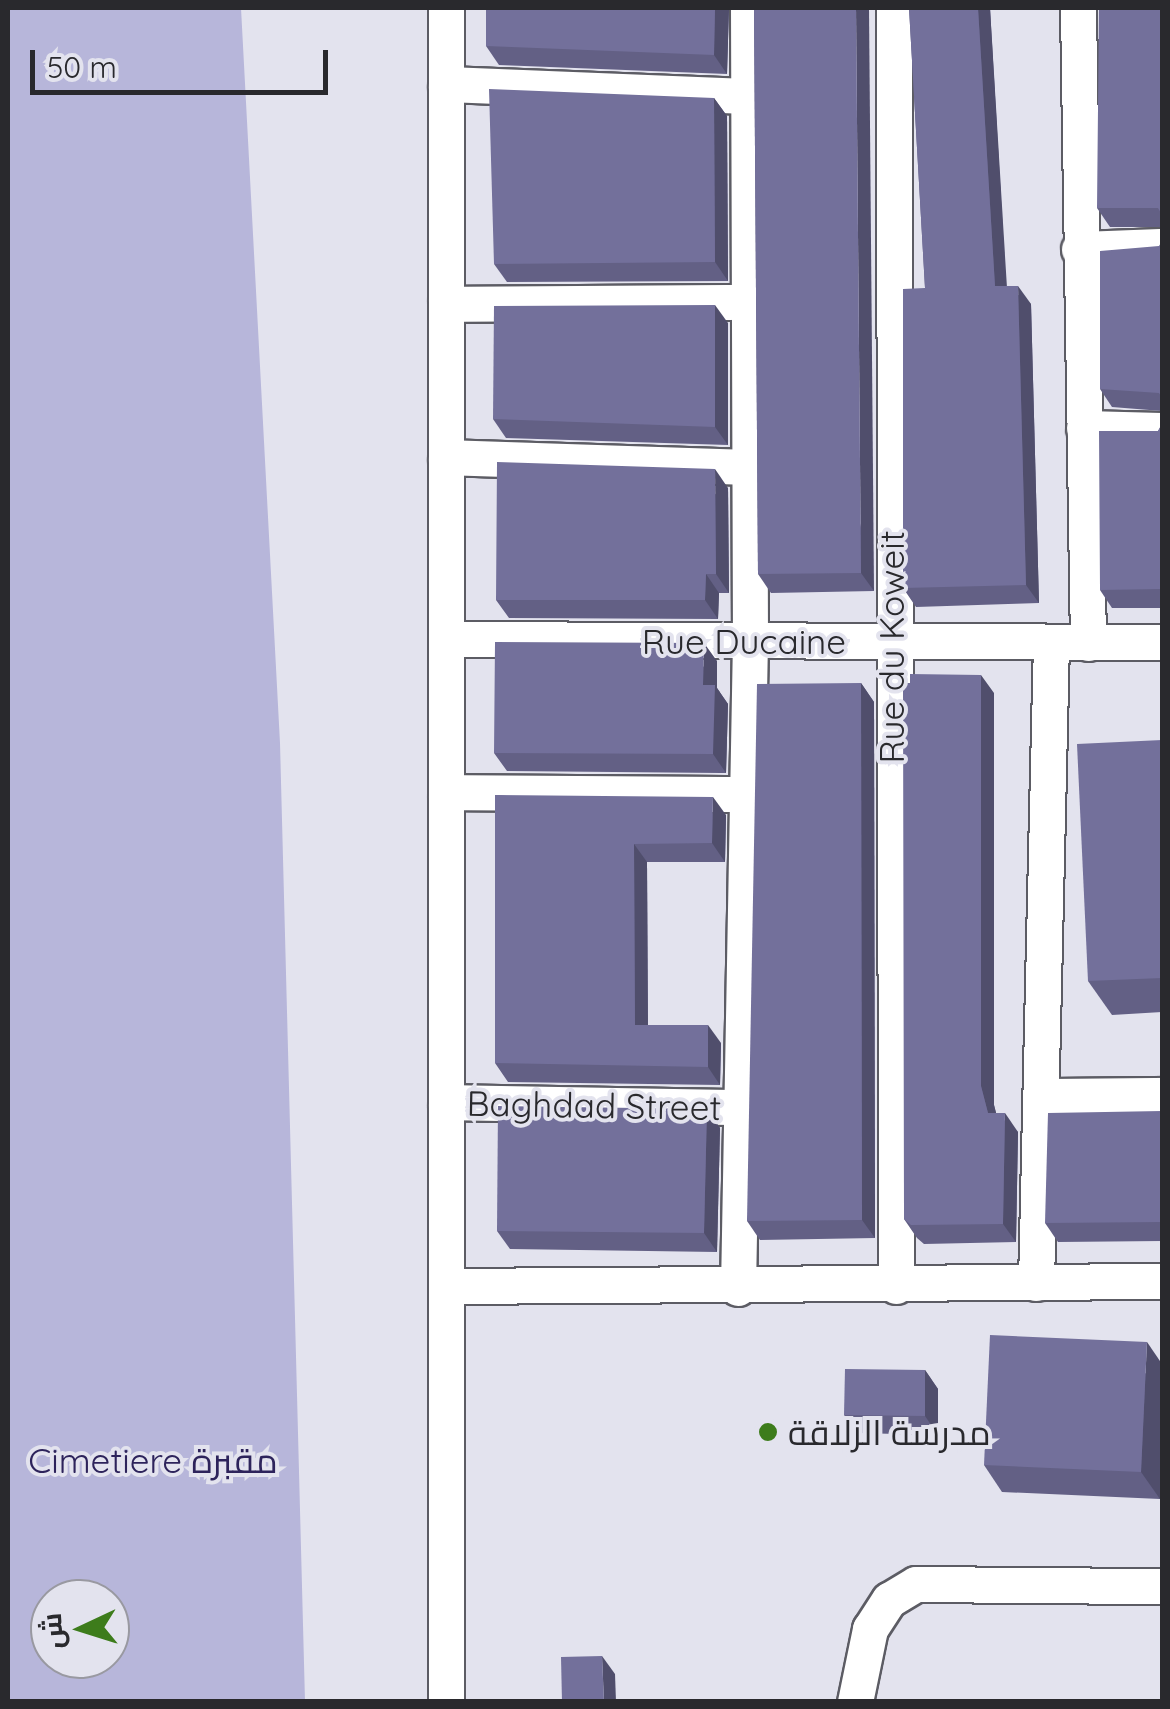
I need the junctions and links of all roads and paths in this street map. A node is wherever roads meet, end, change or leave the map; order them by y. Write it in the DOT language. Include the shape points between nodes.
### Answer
graph roads {
  1 [pos="446,8"];
  2 [pos="748,8"];
  3 [pos="894,8"];
  4 [pos="1078,8"];
  5 [pos="446,84"];
  6 [pos="748,96"];
  7 [pos="1162,246"];
  8 [pos="1079,249"];
  9 [pos="745,302"];
  10 [pos="446,304"];
  11 [pos="1084,428"];
  12 [pos="1162,430"];
  13 [pos="446,457"];
  14 [pos="747,467"];
  15 [pos="446,639"];
  16 [pos="750,641"];
  17 [pos="890,641"];
  18 [pos="1052,642"];
  19 [pos="1162,642"];
  20 [pos="1088,643"];
  21 [pos="446,792"];
  22 [pos="746,794"];
  23 [pos="1041,1096"];
  24 [pos="1162,1096"];
  25 [pos="446,1102"];
  26 [pos="742,1107"];
  27 [pos="1162,1280"];
  28 [pos="1036,1283"];
  29 [pos="446,1286"];
  30 [pos="896,1286"];
  31 [pos="738,1288"];
  32 [pos="1162,1586"];
  33 [pos="446,1702"];
  34 [pos="854,1702"];
  1 -- 5 [label="street"];
  2 -- 6 [label="street"];
  3 -- 17 [label="street, Rue du Koweit"];
  4 -- 8 [label="street"];
  5 -- 6 [label="street"];
  5 -- 10 [label="street"];
  6 -- 9 [label="street"];
  7 -- 8 [label="street"];
  8 -- 11 [label="street"];
  9 -- 10 [label="street"];
  9 -- 14 [label="street"];
  10 -- 13 [label="street"];
  11 -- 12 [label="street"];
  11 -- 20 [label="street"];
  13 -- 14 [label="street"];
  13 -- 15 [label="street"];
  14 -- 16 [label="street"];
  15 -- 16 [label="street, Rue Ducaine"];
  15 -- 21 [label="street"];
  16 -- 17 [label="street, Rue Ducaine"];
  16 -- 22 [label="street"];
  17 -- 18 [label="street, Rue Ducaine"];
  17 -- 30 [label="street, Rue du Koweit"];
  18 -- 20 [label="street, Rue Ducaine"];
  18 -- 23 [label="street"];
  19 -- 20 [label="street, Rue Ducaine"];
  21 -- 22 [label="street"];
  21 -- 25 [label="street"];
  22 -- 26 [label="street"];
  23 -- 24 [label="street"];
  23 -- 28 [label="street"];
  25 -- 26 [label="street, Baghdad Street"];
  25 -- 29 [label="street"];
  26 -- 31 [label="street"];
  27 -- 28 [label="street"];
  28 -- 30 [label="street"];
  29 -- 31 [label="street"];
  29 -- 33 [label="street"];
  30 -- 31 [label="street"];
  32 -- 34 [label="street" via="916,1584 889,1600 870,1628"];
}
